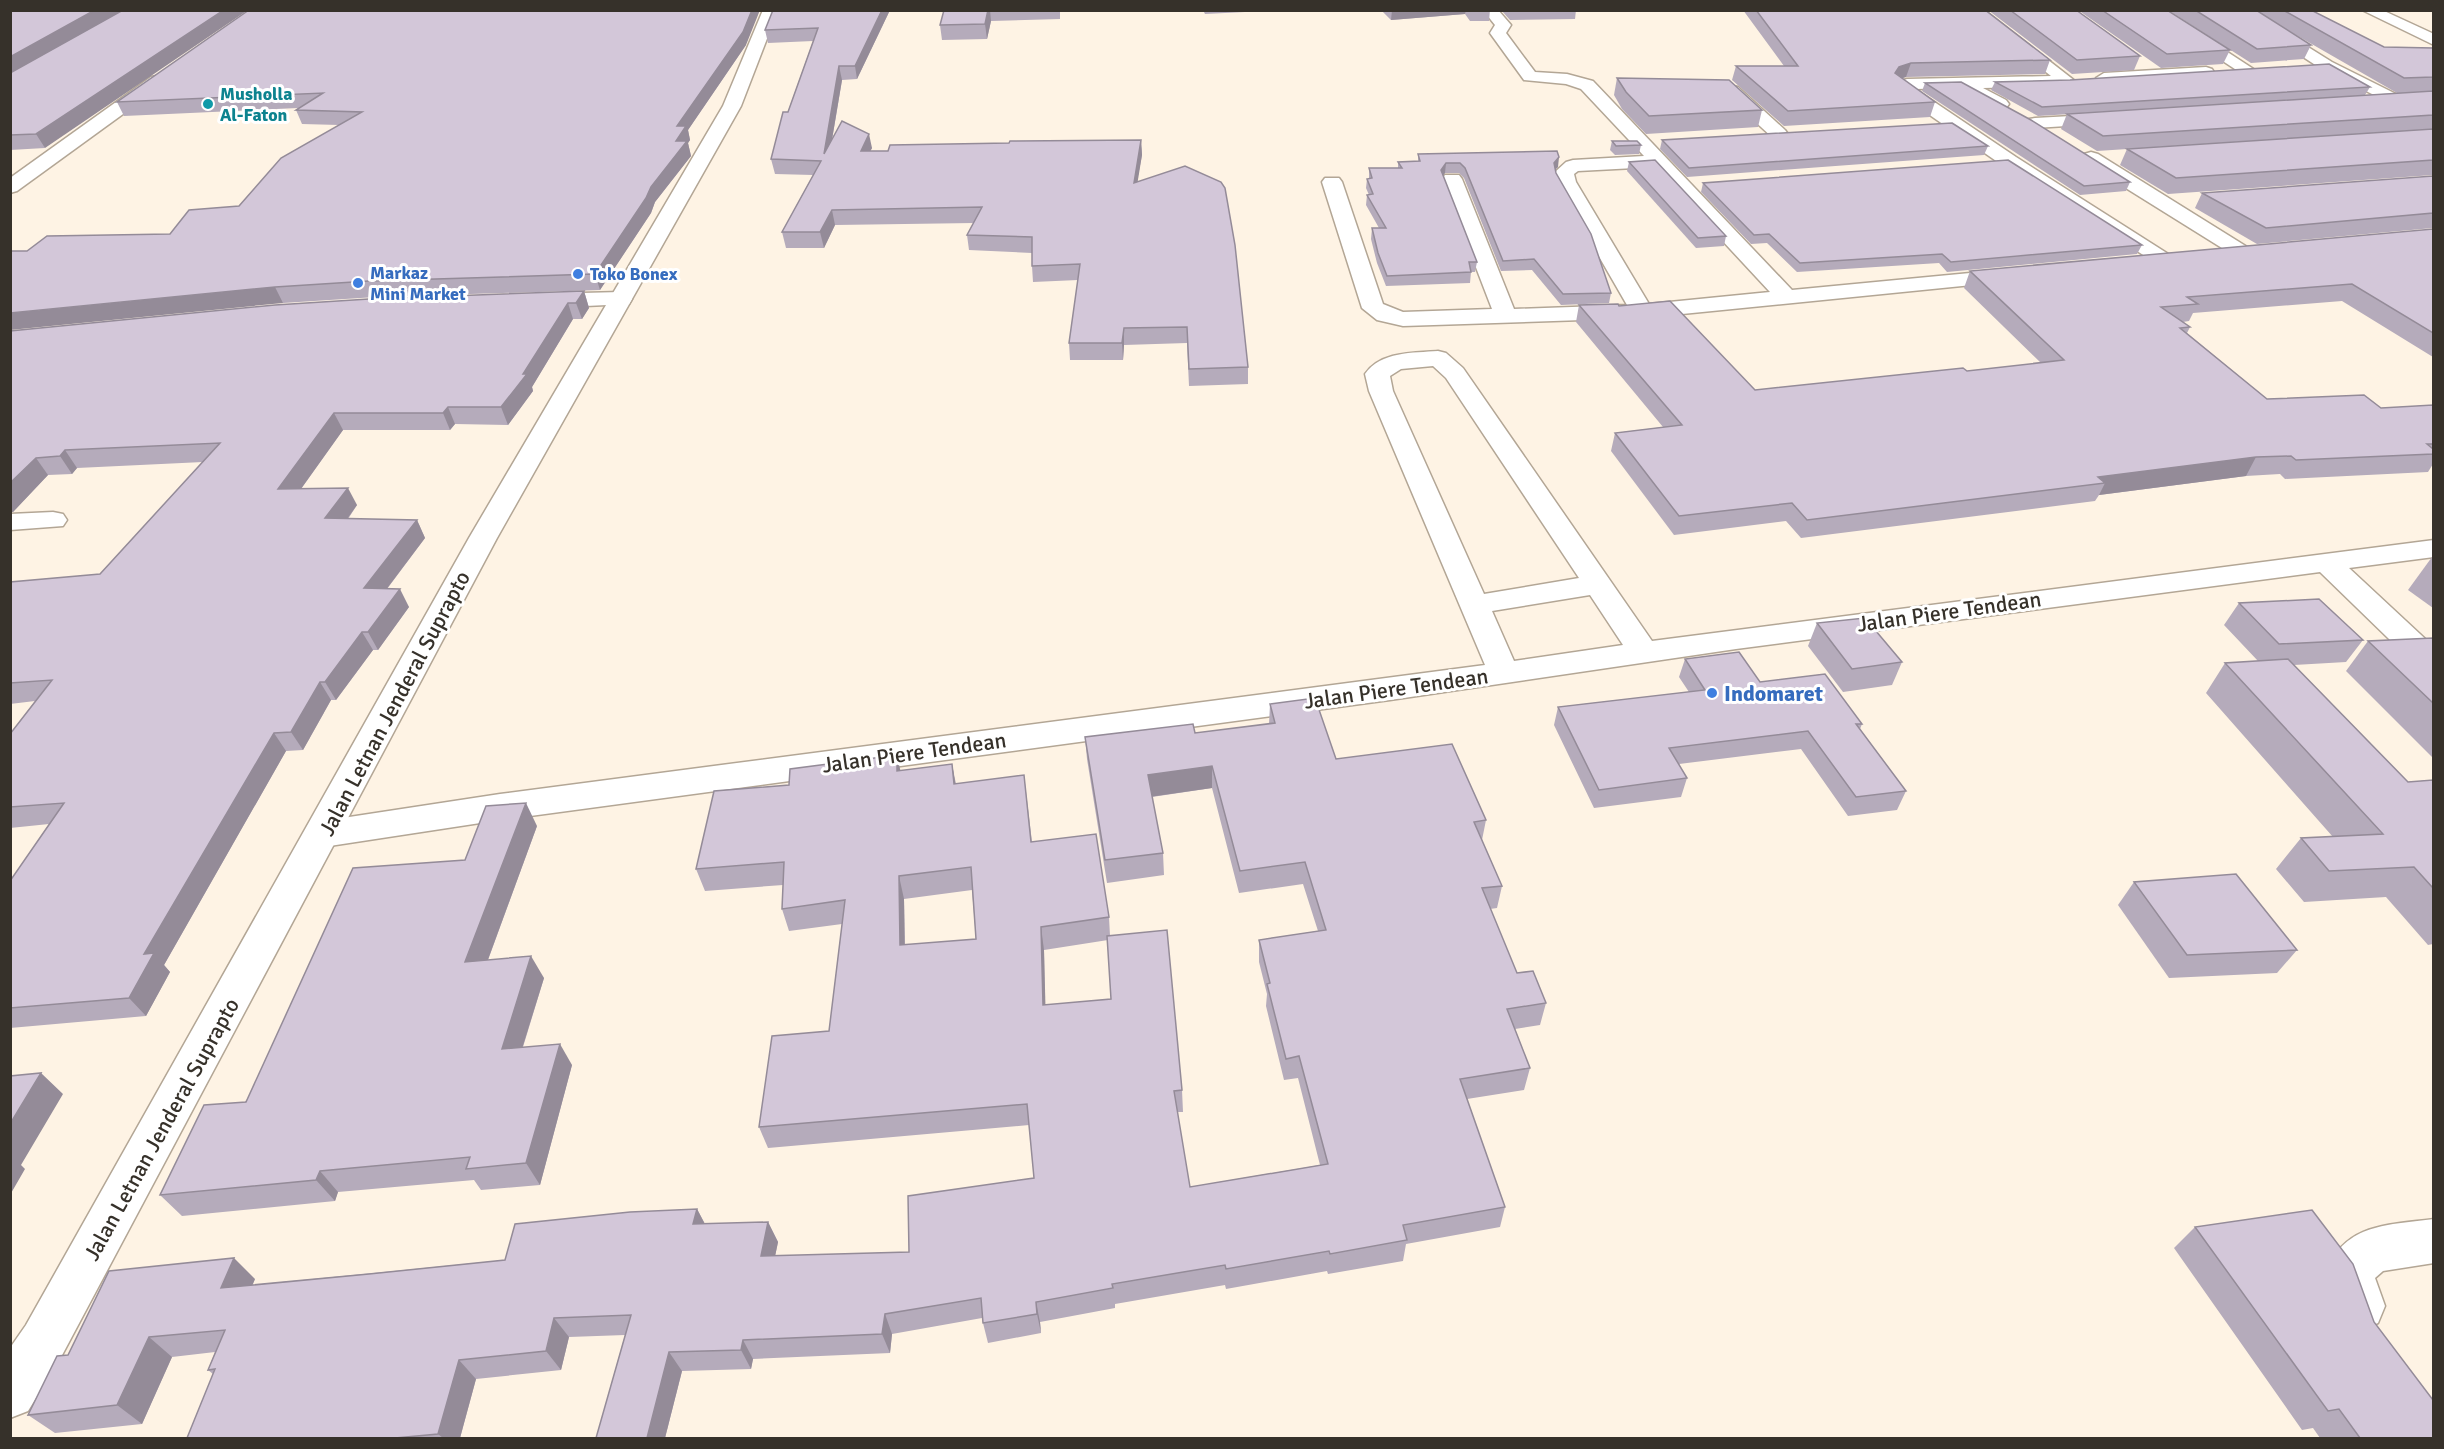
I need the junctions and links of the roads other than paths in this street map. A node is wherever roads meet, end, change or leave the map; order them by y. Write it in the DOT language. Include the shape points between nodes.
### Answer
graph roads {
  1 [pos="771,10"];
  2 [pos="1490,10"];
  3 [pos="1974,10"];
  4 [pos="2152,10"];
  5 [pos="2238,10"];
  6 [pos="2369,10"];
  7 [pos="2433,40"];
  8 [pos="2137,62"];
  9 [pos="2326,65"];
  10 [pos="2303,67"];
  11 [pos="174,69"];
  12 [pos="2156,75"];
  13 [pos="2067,81"];
  14 [pos="1962,83"];
  15 [pos="1732,91"];
  16 [pos="2433,98"];
  17 [pos="2391,100"];
  18 [pos="2355,102"];
  19 [pos="2130,117"];
  20 [pos="2024,118"];
  21 [pos="2433,120"];
  22 [pos="1955,123"];
  23 [pos="1931,125"];
  24 [pos="1802,133"];
  25 [pos="1779,134"];
  26 [pos="1756,135"];
  27 [pos="1663,141"];
  28 [pos="1640,142"];
  29 [pos="2129,157"];
  30 [pos="2093,159"];
  31 [pos="1658,161"];
  32 [pos="2009,161"];
  33 [pos="1975,164"];
  34 [pos="1452,179"];
  35 [pos="1332,182"];
  36 [pos="1704,183"];
  37 [pos="1681,185"];
  38 [pos="10,187"];
  39 [pos="2199,200"];
  40 [pos="2163,202"];
  41 [pos="2269,252"];
  42 [pos="2245,254"];
  43 [pos="2211,257"];
  44 [pos="2189,259"];
  45 [pos="2166,261"];
  46 [pos="2130,265"];
  47 [pos="2035,273"];
  48 [pos="1785,296"];
  49 [pos="621,299"];
  50 [pos="516,302"];
  51 [pos="1642,311"];
  52 [pos="1506,316"];
  53 [pos="53,520"];
  54 [pos="10,522"];
  55 [pos="2433,548"];
  56 [pos="2325,561"];
  57 [pos="1599,584"];
  58 [pos="1475,605"];
  59 [pos="1644,652"];
  60 [pos="2433,665"];
  61 [pos="1504,673"];
  62 [pos="323,834"];
  63 [pos="2433,1241"];
  64 [pos="2381,1342"];
  65 [pos="10,1393"];
  1 -- 49 [label="street, Jalan Letnan Jenderal Suprapto" via="732,106"];
  2 -- 28 [label="street" via="1503,25 1498,33 1530,77 1567,79 1587,85"];
  3 -- 13 [label="street"];
  4 -- 12 [label="street" via="2252,70"];
  5 -- 9 [label="street"];
  6 -- 7 [label="street"];
  8 -- 12 [label="street"];
  9 -- 10 [label="street"];
  9 -- 17 [label="street"];
  11 -- 38 [label="street"];
  12 -- 13 [label="street"];
  13 -- 14 [label="street"];
  14 -- 20 [label="street"];
  14 -- 22 [label="street" via="1901,87"];
  15 -- 25 [label="street"];
  16 -- 17 [label="street"];
  17 -- 18 [label="street"];
  17 -- 21 [label="street"];
  19 -- 20 [label="street"];
  20 -- 30 [label="street"];
  22 -- 23 [label="street"];
  22 -- 32 [label="street"];
  24 -- 25 [label="street"];
  25 -- 26 [label="street"];
  27 -- 28 [label="street"];
  28 -- 31 [label="street"];
  29 -- 30 [label="street"];
  30 -- 40 [label="street"];
  31 -- 37 [label="street"];
  31 -- 51 [label="street" via="1573,166 1564,172 1566,182"];
  32 -- 33 [label="street"];
  32 -- 45 [label="street"];
  34 -- 52 [label="street"];
  35 -- 52 [label="street" via="1373,308 1404,319"];
  36 -- 37 [label="street"];
  37 -- 48 [label="street"];
  39 -- 40 [label="street"];
  40 -- 42 [label="street"];
  41 -- 42 [label="street"];
  42 -- 43 [label="street"];
  44 -- 45 [label="street"];
  45 -- 46 [label="street"];
  47 -- 48 [label="street"];
  48 -- 51 [label="street"];
  49 -- 50 [label="street"];
  49 -- 62 [label="street, Jalan Letnan Jenderal Suprapto" via="483,538"];
  51 -- 52 [label="street"];
  53 -- 54 [label="street"];
  55 -- 56 [label="street, Jalan Piere Tendean"];
  56 -- 59 [label="street, Jalan Piere Tendean"];
  56 -- 60 [label="street"];
  57 -- 58 [label="street"];
  57 -- 58 [label="street" via="1455,373 1438,358 1395,362 1377,374 1381,391"];
  57 -- 59 [label="street"];
  58 -- 61 [label="street"];
  59 -- 61 [label="street, Jalan Piere Tendean"];
  61 -- 62 [label="street, Jalan Piere Tendean" via="512,805"];
  62 -- 65 [label="street, Jalan Letnan Jenderal Suprapto" via="43,1342"];
  63 -- 64 [label="street" via="2372,1250 2349,1271 2367,1324"];
}
